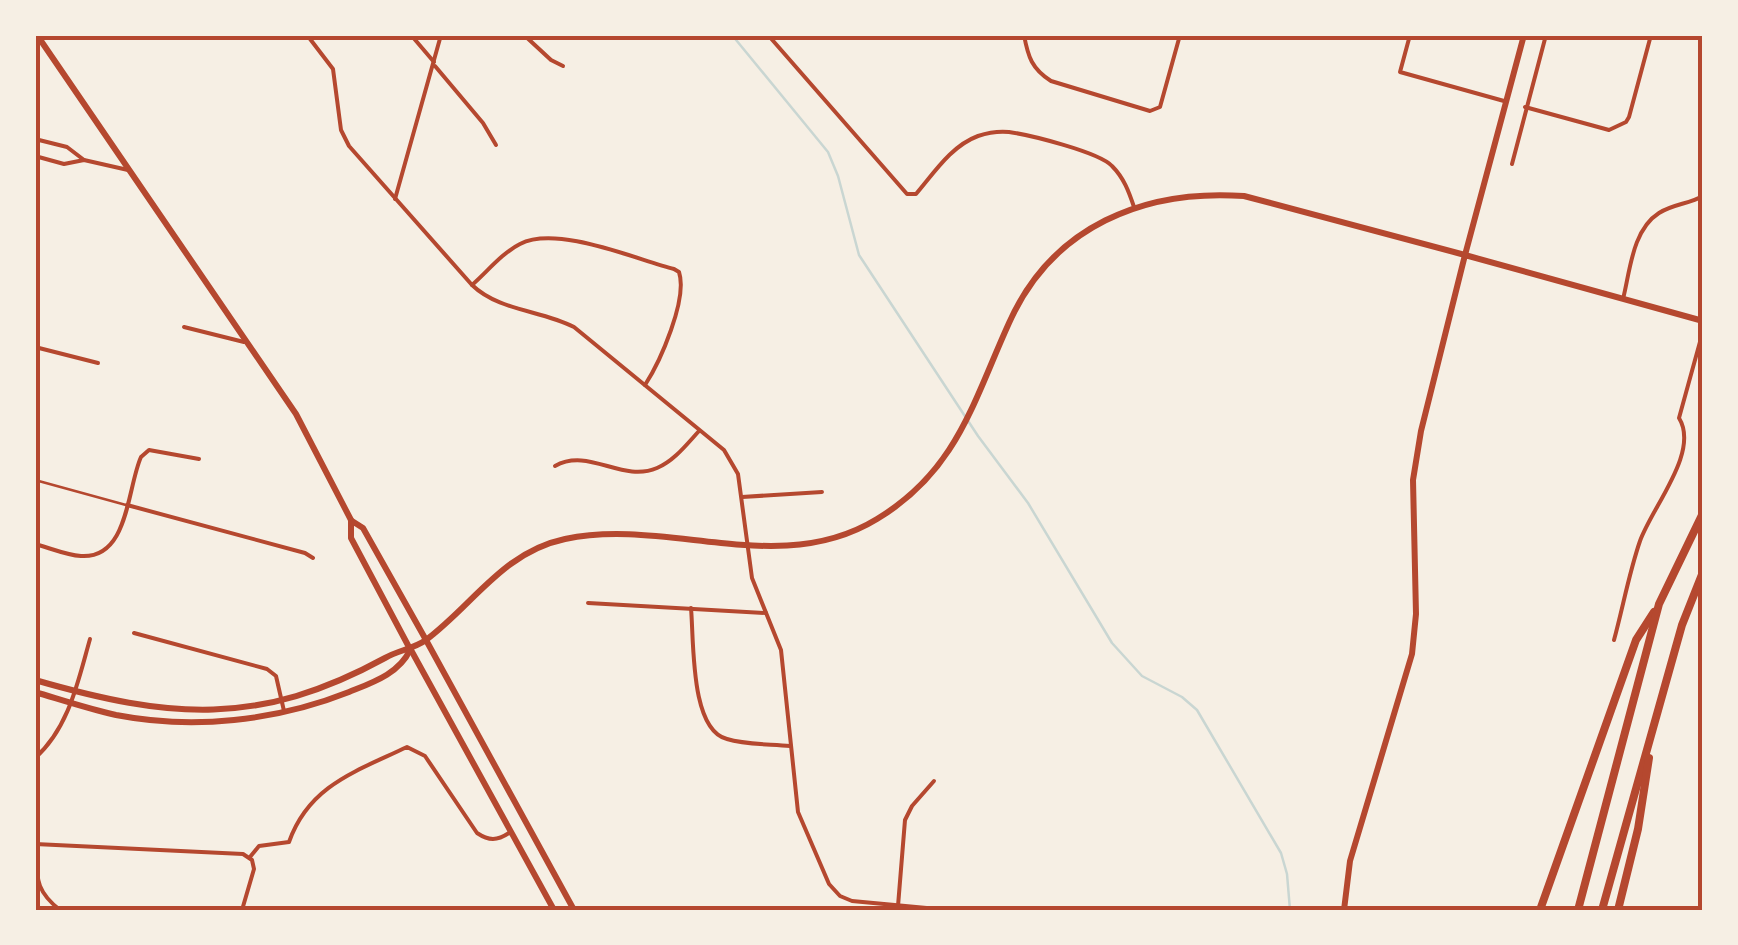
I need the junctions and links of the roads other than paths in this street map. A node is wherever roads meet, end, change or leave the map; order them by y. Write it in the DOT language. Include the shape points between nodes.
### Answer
graph roads {
  1 [pos="37,35"];
  2 [pos="307,35"];
  3 [pos="412,35"];
  4 [pos="441,35"];
  5 [pos="524,35"];
  6 [pos="768,35"];
  7 [pos="1024,35"];
  8 [pos="1180,35"];
  9 [pos="1410,35"];
  10 [pos="1524,35"];
  11 [pos="1546,35"];
  12 [pos="1652,35"];
  13 [pos="1685,35"];
  14 [pos="1703,38"];
  15 [pos="434,63"];
  16 [pos="563,66"];
  17 [pos="1506,102"];
  18 [pos="1525,107"];
  19 [pos="35,138"];
  20 [pos="496,145"];
  21 [pos="35,156"];
  22 [pos="84,160"];
  23 [pos="1512,164"];
  24 [pos="128,170"];
  25 [pos="1703,197"];
  26 [pos="395,199"];
  27 [pos="1134,207"];
  28 [pos="1465,256"];
  29 [pos="472,285"];
  30 [pos="1622,299"];
  31 [pos="1703,321"];
  32 [pos="184,327"];
  33 [pos="1703,331"];
  34 [pos="248,344"];
  35 [pos="35,347"];
  36 [pos="98,363"];
  37 [pos="645,385"];
  38 [pos="700,431"];
  39 [pos="199,459"];
  40 [pos="555,466"];
  41 [pos="35,480"];
  42 [pos="822,492"];
  43 [pos="742,497"];
  44 [pos="127,506"];
  45 [pos="1703,513"];
  46 [pos="350,520"];
  47 [pos="35,544"];
  48 [pos="748,546"];
  49 [pos="314,558"];
  50 [pos="1703,572"];
  51 [pos="588,603"];
  52 [pos="1659,604"];
  53 [pos="691,608"];
  54 [pos="766,613"];
  55 [pos="134,634"];
  56 [pos="90,639"];
  57 [pos="426,640"];
  58 [pos="1614,640"];
  59 [pos="410,649"];
  60 [pos="35,680"];
  61 [pos="73,691"];
  62 [pos="35,692"];
  63 [pos="282,701"];
  64 [pos="70,702"];
  65 [pos="284,713"];
  66 [pos="1652,736"];
  67 [pos="790,746"];
  68 [pos="35,758"];
  69 [pos="934,781"];
  70 [pos="511,832"];
  71 [pos="35,844"];
  72 [pos="35,854"];
  73 [pos="251,858"];
  74 [pos="898,906"];
  75 [pos="57,909"];
  76 [pos="242,910"];
  77 [pos="554,910"];
  78 [pos="574,910"];
  79 [pos="948,910"];
  80 [pos="1344,910"];
  81 [pos="1537,910"];
  82 [pos="1578,910"];
  83 [pos="1602,910"];
  84 [pos="1618,910"];
  1 -- 24 [label="main road"];
  2 -- 26 [label="street" via="333,69 349,146"];
  3 -- 15 [label="street"];
  4 -- 15 [label="street"];
  5 -- 16 [label="street"];
  6 -- 27 [label="street" via="907,194 916,194 966,142 1009,132 1110,163"];
  7 -- 8 [label="street" via="1028,58 1051,81 1156,111"];
  9 -- 17 [label="street" via="1400,72"];
  10 -- 17 [label="main road"];
  11 -- 18 [label="street"];
  12 -- 18 [label="street" via="1621,126 1609,130"];
  13 -- 14 [label="street"];
  15 -- 20 [label="street"];
  15 -- 26 [label="street"];
  17 -- 28 [label="main road"];
  18 -- 23 [label="street"];
  19 -- 22 [label="street"];
  21 -- 22 [label="street" via="64,164"];
  22 -- 24 [label="street"];
  24 -- 34 [label="main road"];
  25 -- 30 [label="street" via="1655,215 1646,226"];
  26 -- 29 [label="street"];
  27 -- 28 [label="main road" via="1186,195 1244,196"];
  27 -- 48 [label="main road" via="1080,234 1045,266 1020,300 962,432 913,494 858,530 818,542"];
  28 -- 30 [label="main road"];
  28 -- 80 [label="main road" via="1413,479 1412,654 1350,860"];
  29 -- 37 [label="street" via="494,302 574,327"];
  29 -- 37 [label="street" via="516,245 560,237 679,272 682,287 661,361"];
  30 -- 31 [label="main road"];
  32 -- 34 [label="street"];
  33 -- 58 [label="street" via="1680,418 1685,443 1641,538"];
  34 -- 46 [label="main road" via="296,414"];
  35 -- 36 [label="street"];
  37 -- 38 [label="street"];
  38 -- 40 [label="street" via="654,470 634,473 578,458"];
  38 -- 43 [label="street" via="732,460"];
  39 -- 44 [label="street" via="149,450 136,468"];
  41 -- 44 [label="lane"];
  42 -- 43 [label="street"];
  43 -- 48 [label="street"];
  44 -- 47 [label="street" via="102,552 78,556"];
  44 -- 49 [label="street"];
  45 -- 52 [label="highway"];
  46 -- 57 [label="main road" via="362,528"];
  46 -- 59 [label="main road" via="351,538"];
  48 -- 54 [label="street"];
  48 -- 57 [label="main road" via="612,535 555,541 502,568"];
  50 -- 66 [label="highway"];
  51 -- 53 [label="street"];
  52 -- 81 [label="highway" via="1636,640"];
  52 -- 82 [label="highway"];
  53 -- 54 [label="street"];
  53 -- 67 [label="street" via="700,711 710,729 726,739"];
  54 -- 67 [label="street" via="781,650"];
  55 -- 63 [label="street" via="267,668"];
  56 -- 61 [label="street"];
  57 -- 59 [label="main road"];
  57 -- 78 [label="main road"];
  59 -- 63 [label="main road"];
  59 -- 65 [label="main road" via="404,662 374,682"];
  59 -- 70 [label="main road"];
  60 -- 61 [label="main road"];
  61 -- 63 [label="main road" via="188,711"];
  61 -- 64 [label="street"];
  62 -- 64 [label="main road"];
  63 -- 65 [label="street"];
  64 -- 65 [label="main road" via="174,721"];
  64 -- 68 [label="street" via="50,744"];
  66 -- 83 [label="highway"];
  66 -- 84 [label="highway"];
  67 -- 74 [label="street" via="798,812 829,884 852,901"];
  69 -- 74 [label="street" via="905,820"];
  70 -- 73 [label="street" via="500,839 476,833 425,756 407,747 336,782 298,815 289,842 259,846"];
  70 -- 77 [label="main road"];
  71 -- 73 [label="street"];
  72 -- 75 [label="street" via="36,882"];
  73 -- 76 [label="street"];
  74 -- 79 [label="street"];
}
